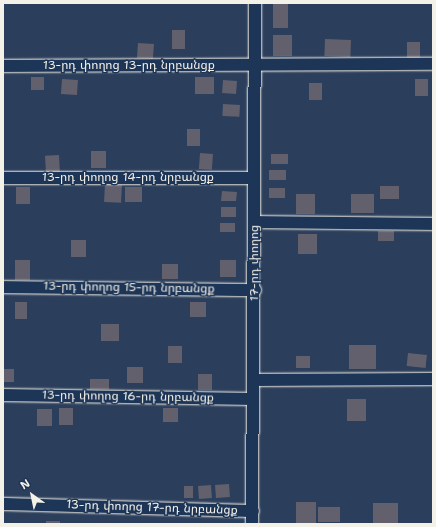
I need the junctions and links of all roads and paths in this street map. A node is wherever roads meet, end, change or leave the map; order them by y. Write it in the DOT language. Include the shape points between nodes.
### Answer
graph roads {
  1 [pos="255,3"];
  2 [pos="433,64"];
  3 [pos="3,66"];
  4 [pos="255,66"];
  5 [pos="3,178"];
  6 [pos="253,178"];
  7 [pos="256,222"];
  8 [pos="433,224"];
  9 [pos="3,287"];
  10 [pos="256,290"];
  11 [pos="433,379"];
  12 [pos="253,380"];
  13 [pos="3,396"];
  14 [pos="253,399"];
  15 [pos="3,504"];
  16 [pos="253,511"];
  17 [pos="252,524"];
  1 -- 4 [label="street, 17-րդ փողոց"];
  2 -- 4 [label="street, 13-րդ փողոց 13-րդ նրբանցք"];
  3 -- 4 [label="street, 13-րդ փողոց 13-րդ նրբանցք"];
  4 -- 6 [label="street, 17-րդ փողոց"];
  5 -- 6 [label="street, 13-րդ փողոց 14-րդ նրբանցք"];
  6 -- 7 [label="street, 17-րդ փողոց"];
  7 -- 8 [label="street"];
  7 -- 10 [label="street, 17-րդ փողոց"];
  9 -- 10 [label="street, 13-րդ փողոց 15-րդ նրբանցք"];
  10 -- 12 [label="street, 17-րդ փողոց"];
  11 -- 12 [label="street"];
  12 -- 14 [label="street, 17-րդ փողոց"];
  13 -- 14 [label="street, 13-րդ փողոց 16-րդ նրբանցք"];
  14 -- 16 [label="street, 17-րդ փողոց"];
  15 -- 16 [label="street, 13-րդ փողոց 17-րդ նրբանցք"];
  16 -- 17 [label="street, 17-րդ փողոց"];
}
